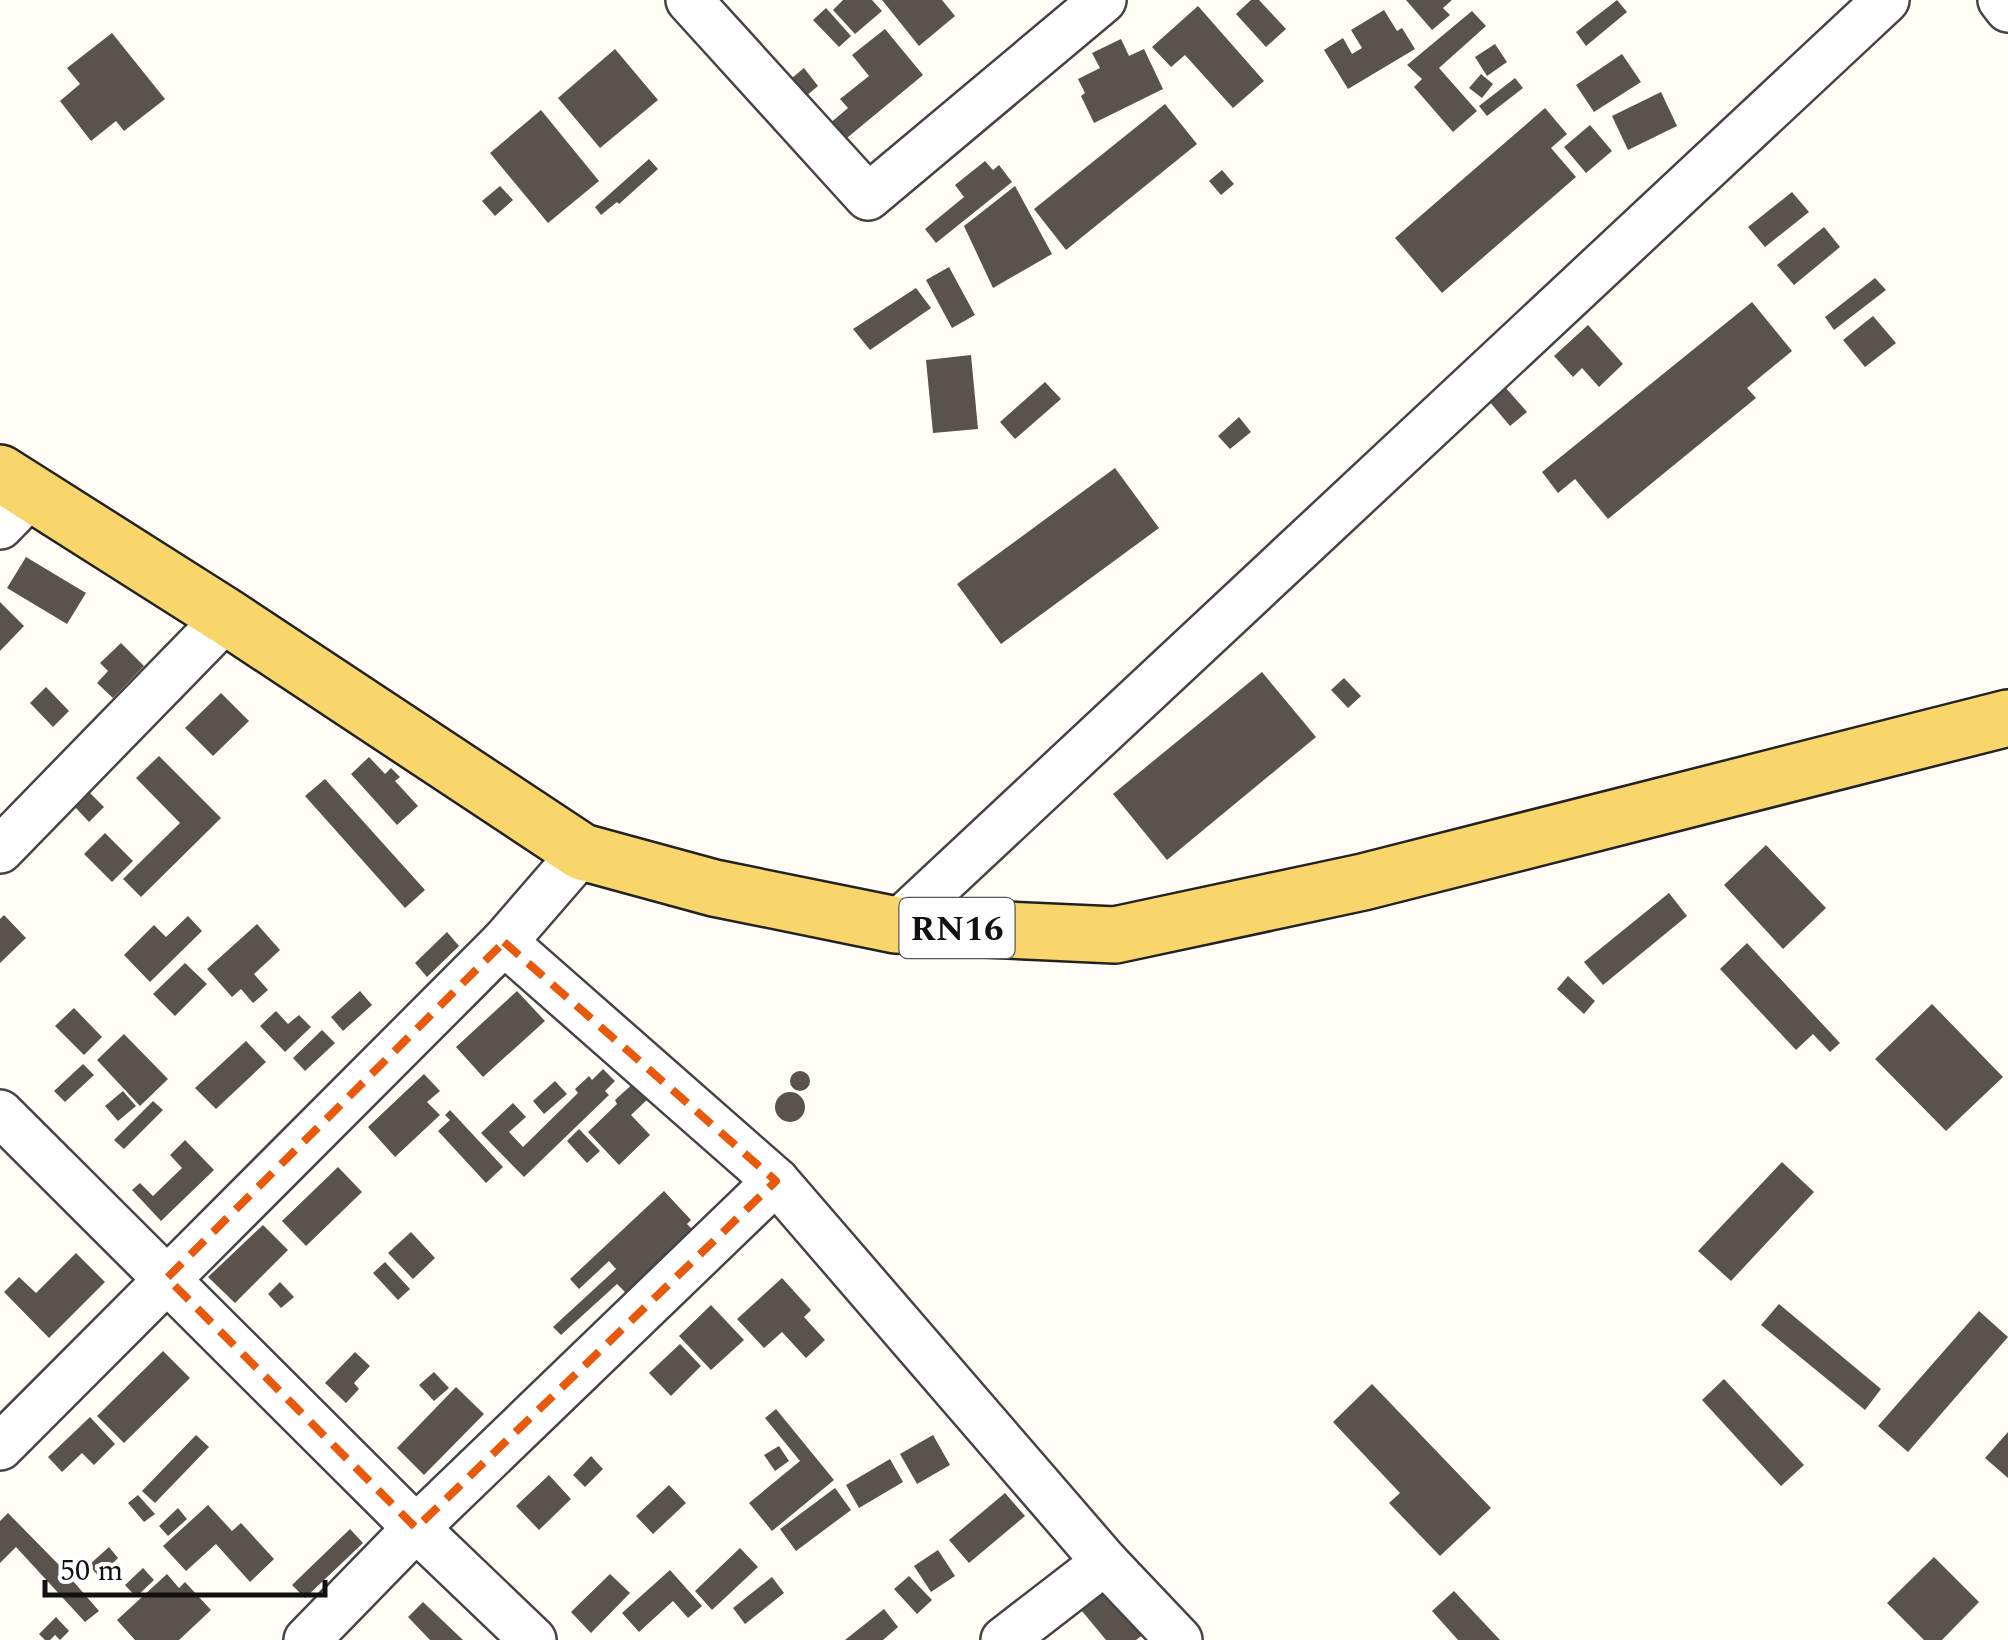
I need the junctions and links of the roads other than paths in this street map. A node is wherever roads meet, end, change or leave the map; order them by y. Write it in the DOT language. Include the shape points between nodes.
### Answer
graph roads {
  1 [pos="689,0"];
  2 [pos="1104,0"];
  3 [pos="1886,0"];
  4 [pos="2001,0"];
  5 [pos="2008,8"];
  6 [pos="11,497"];
  7 [pos="227,617"];
  8 [pos="2008,718"];
  9 [pos="0,850"];
  10 [pos="582,852"];
  11 [pos="896,925"];
  12 [pos="504,942"];
  13 [pos="0,1113"];
  14 [pos="776,1181"];
  15 [pos="166,1278"];
  16 [pos="0,1447"];
  17 [pos="416,1528"];
  18 [pos="1105,1562"];
  19 [pos="307,1640"];
  20 [pos="533,1640"];
  21 [pos="1004,1640"];
  22 [pos="1179,1640"];
  1 -- 2 [label="street" via="868,197"];
  3 -- 11 [label="street"];
  4 -- 5 [label="street"];
  6 -- 7 [label="main road, RN16"];
  7 -- 9 [label="street"];
  7 -- 10 [label="main road, RN16"];
  8 -- 11 [label="main road, RN16" via="1363,882 1115,936"];
  10 -- 11 [label="main road, RN16" via="714,888"];
  10 -- 12 [label="street"];
  12 -- 14 [label="street"];
  12 -- 15 [label="street"];
  13 -- 15 [label="street"];
  14 -- 17 [label="street"];
  14 -- 18 [label="street"];
  15 -- 16 [label="street"];
  15 -- 17 [label="street"];
  17 -- 19 [label="street"];
  17 -- 20 [label="street"];
  18 -- 21 [label="street"];
  18 -- 22 [label="street"];
}
